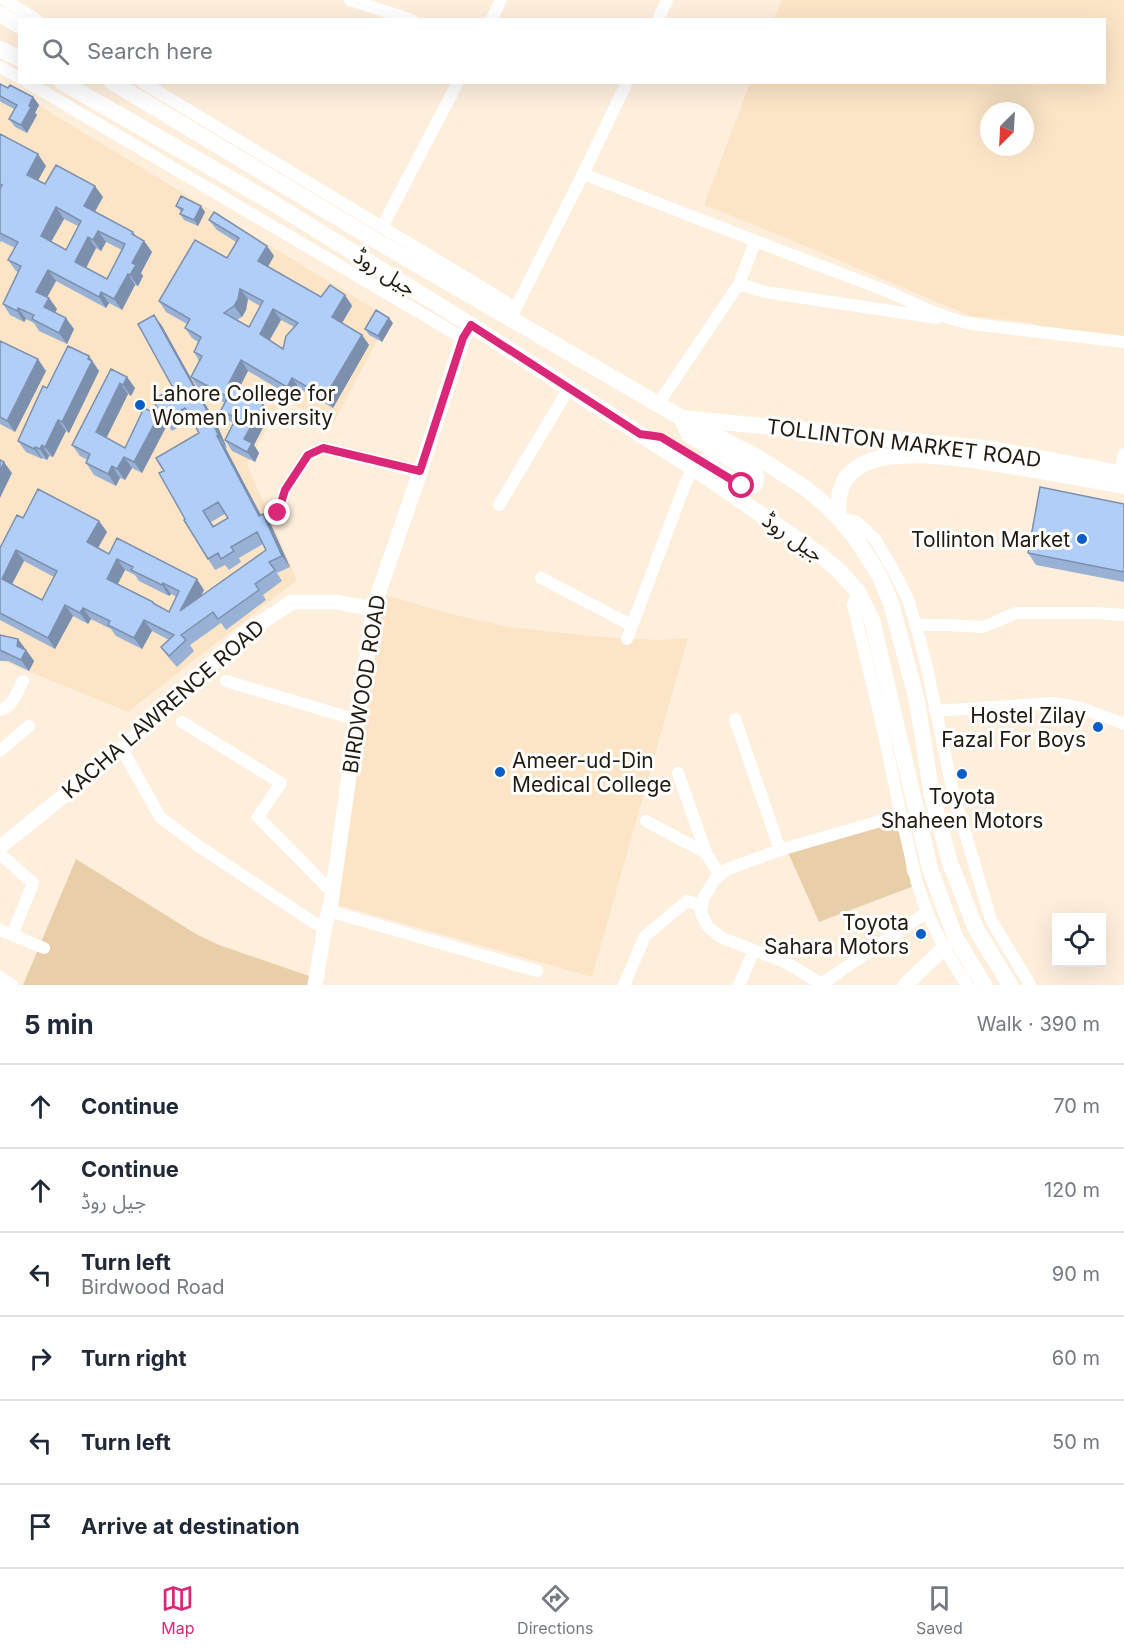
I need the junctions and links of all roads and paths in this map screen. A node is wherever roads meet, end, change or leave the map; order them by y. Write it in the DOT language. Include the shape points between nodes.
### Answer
graph roads {
  1 [pos="4,0"];
  2 [pos="350,0"];
  3 [pos="501,0"];
  4 [pos="667,0"];
  5 [pos="369,2"];
  6 [pos="0,14"];
  7 [pos="34,18"];
  8 [pos="407,18"];
  9 [pos="492,18"];
  10 [pos="659,18"];
  11 [pos="18,25"];
  12 [pos="0,49"];
  13 [pos="18,58"];
  14 [pos="0,67"];
  15 [pos="18,77"];
  16 [pos="30,84"];
  17 [pos="65,84"];
  18 [pos="115,84"];
  19 [pos="145,84"];
  20 [pos="457,84"];
  21 [pos="626,84"];
  22 [pos="161,139"];
  23 [pos="152,156"];
  24 [pos="583,174"];
  25 [pos="382,227"];
  26 [pos="756,242"];
  27 [pos="739,284"];
  28 [pos="513,313"];
  29 [pos="950,319"];
  30 [pos="467,331"];
  31 [pos="1124,342"];
  32 [pos="569,388"];
  33 [pos="658,404"];
  34 [pos="682,418"];
  35 [pos="640,434"];
  36 [pos="1124,454"];
  37 [pos="693,468"];
  38 [pos="420,471"];
  39 [pos="1123,478"];
  40 [pos="499,505"];
  41 [pos="278,513"];
  42 [pos="838,517"];
  43 [pos="541,578"];
  44 [pos="858,592"];
  45 [pos="373,609"];
  46 [pos="1124,615"];
  47 [pos="916,625"];
  48 [pos="631,626"];
  49 [pos="627,639"];
  50 [pos="23,681"];
  51 [pos="226,681"];
  52 [pos="0,710"];
  53 [pos="935,711"];
  54 [pos="735,718"];
  55 [pos="357,720"];
  56 [pos="182,722"];
  57 [pos="1124,724"];
  58 [pos="29,726"];
  59 [pos="122,749"];
  60 [pos="0,751"];
  61 [pos="678,773"];
  62 [pos="901,815"];
  63 [pos="646,821"];
  64 [pos="0,847"];
  65 [pos="780,850"];
  66 [pos="706,853"];
  67 [pos="0,854"];
  68 [pos="720,875"];
  69 [pos="333,893"];
  70 [pos="702,906"];
  71 [pos="328,911"];
  72 [pos="927,912"];
  73 [pos="325,926"];
  74 [pos="6,933"];
  75 [pos="44,948"];
  76 [pos="944,948"];
  77 [pos="754,951"];
  78 [pos="537,971"];
  79 [pos="0,977"];
  80 [pos="12,985"];
  81 [pos="315,985"];
  82 [pos="624,985"];
  83 [pos="739,985"];
  84 [pos="821,985"];
  85 [pos="905,985"];
  86 [pos="966,985"];
  87 [pos="984,985"];
  88 [pos="1010,985"];
  89 [pos="1030,985"];
  1 -- 7 [label="street"];
  2 -- 5 [label="street"];
  3 -- 9 [label="street"];
  4 -- 10 [label="street"];
  5 -- 8 [label="street"];
  6 -- 11 [label="main road"];
  12 -- 13 [label="main road"];
  14 -- 15 [label="street"];
  16 -- 23 [label="street"];
  17 -- 22 [label="main road, جیل روڈ"];
  18 -- 28 [label="main road, جیل روڈ" via="380,243"];
  19 -- 25 [label="street"];
  20 -- 25 [label="street"];
  21 -- 24 [label="street"];
  22 -- 23 [label="street"];
  22 -- 30 [label="main road, جیل روڈ" via="273,203"];
  23 -- 30 [label="street"];
  24 -- 26 [label="street"];
  24 -- 28 [label="street"];
  25 -- 28 [label="street"];
  26 -- 27 [label="street"];
  26 -- 29 [label="street" via="892,292"];
  27 -- 29 [label="street" via="765,292"];
  27 -- 33 [label="street"];
  28 -- 33 [label="main road, جیل روڈ"];
  29 -- 31 [label="street"];
  30 -- 32 [label="main road, جیل روڈ"];
  30 -- 38 [label="street, BIRDWOOD ROAD"];
  32 -- 35 [label="main road, جیل روڈ"];
  32 -- 40 [label="street"];
  33 -- 34 [label="main road, جیل روڈ"];
  34 -- 35 [label="main road" via="689,435 753,472 757,480 754,485 742,486 661,437"];
  34 -- 39 [label="main road, TOLLINTON MARKET ROAD" via="992,449"];
  34 -- 42 [label="main road, جیل روڈ" via="789,477"];
  35 -- 37 [label="main road, جیل روڈ"];
  36 -- 39 [label="street"];
  37 -- 44 [label="main road, جیل روڈ" via="819,554"];
  37 -- 48 [label="street"];
  38 -- 41 [label="street" via="323,448 308,455 285,490"];
  38 -- 45 [label="street, BIRDWOOD ROAD"];
  39 -- 42 [label="main road, TOLLINTON MARKET ROAD" via="1055,473 959,458 889,458 868,461 848,477 838,498"];
  42 -- 47 [label="street" via="857,522 875,540 907,597"];
  42 -- 88 [label="main road, جیل روڈ" via="868,557 891,603 917,701 932,796 950,863 976,929"];
  43 -- 48 [label="street"];
  44 -- 62 [label="street" via="853,605"];
  44 -- 87 [label="main road, جیل روڈ" via="872,620 930,868 955,937"];
  45 -- 55 [label="street, BIRDWOOD ROAD"];
  45 -- 59 [label="street, KACHA LAWRENCE ROAD" via="336,602 292,602 241,636"];
  46 -- 47 [label="street" via="1016,613 983,627"];
  47 -- 53 [label="street"];
  48 -- 49 [label="street"];
  50 -- 52 [label="street" via="12,702"];
  51 -- 55 [label="street"];
  53 -- 57 [label="street" via="1054,703"];
  53 -- 89 [label="street" via="953,792 991,920"];
  54 -- 65 [label="street"];
  55 -- 69 [label="street, BIRDWOOD ROAD"];
  56 -- 69 [label="street" via="281,783 258,817"];
  58 -- 60 [label="street"];
  59 -- 64 [label="street, KACHA LAWRENCE ROAD"];
  59 -- 73 [label="street" via="160,818 316,924"];
  61 -- 66 [label="street"];
  62 -- 65 [label="street"];
  62 -- 72 [label="street"];
  63 -- 66 [label="street"];
  65 -- 68 [label="street"];
  66 -- 68 [label="street"];
  67 -- 74 [label="street" via="33,883"];
  68 -- 70 [label="street"];
  69 -- 71 [label="street, BIRDWOOD ROAD"];
  70 -- 77 [label="street" via="708,927 722,938"];
  70 -- 82 [label="street" via="687,901 645,936"];
  71 -- 73 [label="street, BIRDWOOD ROAD"];
  71 -- 78 [label="street"];
  72 -- 76 [label="street"];
  72 -- 84 [label="street"];
  73 -- 81 [label="street, BIRDWOOD ROAD"];
  74 -- 75 [label="street"];
  76 -- 85 [label="street"];
  76 -- 86 [label="street"];
  77 -- 83 [label="street"];
  77 -- 84 [label="street" via="785,962"];
  79 -- 80 [label="street"];
}
